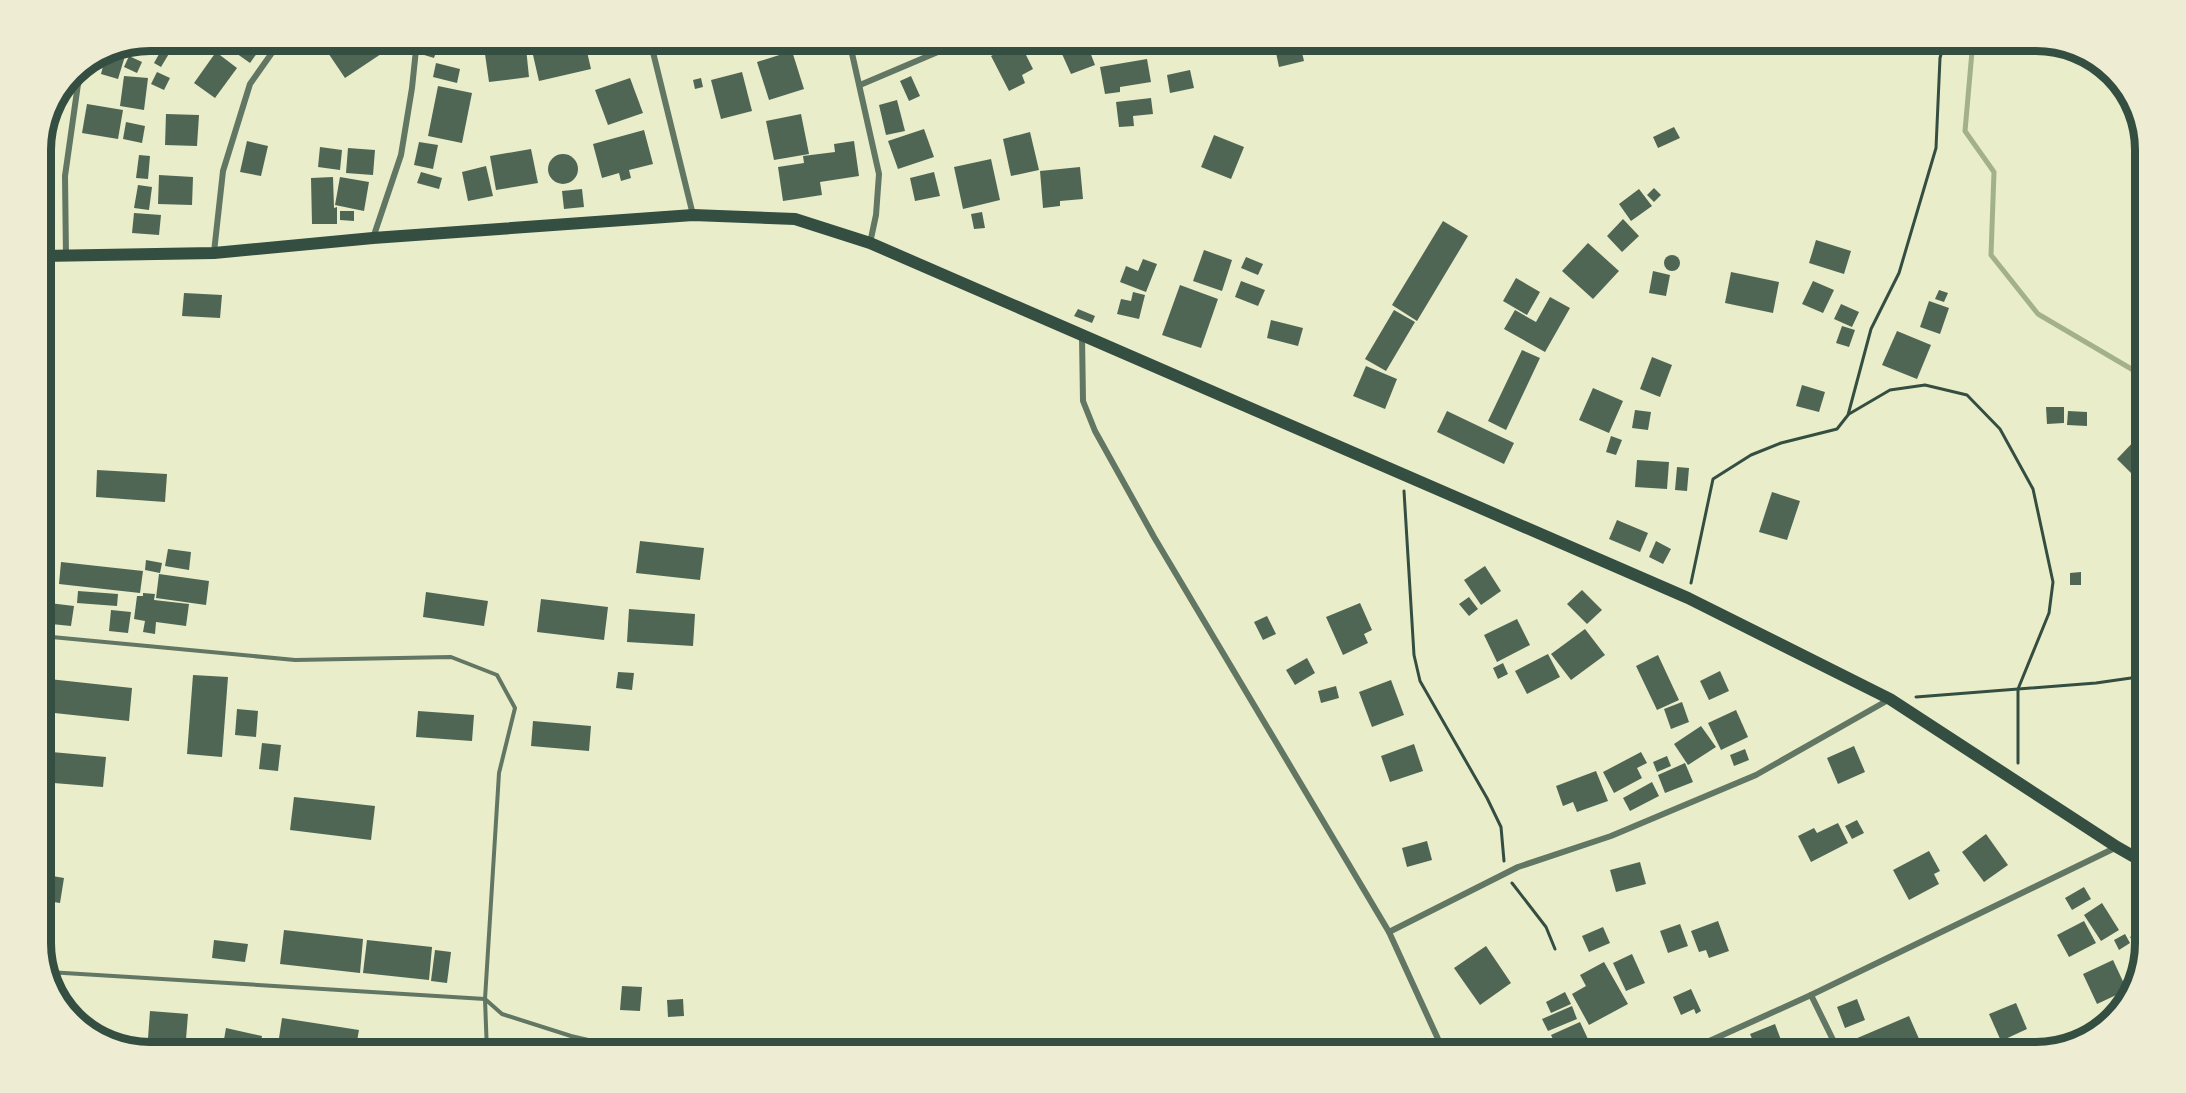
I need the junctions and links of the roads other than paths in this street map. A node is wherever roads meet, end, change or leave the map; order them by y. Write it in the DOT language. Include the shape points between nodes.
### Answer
graph roads {
  1 [pos="273,51"];
  2 [pos="416,51"];
  3 [pos="653,51"];
  4 [pos="852,51"];
  5 [pos="940,51"];
  6 [pos="81,80"];
  7 [pos="860,85"];
  8 [pos="693,215"];
  9 [pos="373,238"];
  10 [pos="870,243"];
  11 [pos="214,253"];
  12 [pos="51,256"];
  13 [pos="66,256"];
  14 [pos="1082,336"];
  15 [pos="51,637"];
  16 [pos="1890,699"];
  17 [pos="2117,847"];
  18 [pos="2135,857"];
  19 [pos="1389,932"];
  20 [pos="55,972"];
  21 [pos="1811,995"];
  22 [pos="485,999"];
  23 [pos="487,1042"];
  24 [pos="595,1042"];
  25 [pos="1439,1042"];
  26 [pos="1709,1042"];
  27 [pos="1834,1042"];
  1 -- 11 [label="street" via="250,84 223,171"];
  2 -- 9 [label="street" via="401,155"];
  3 -- 8 [label="street"];
  4 -- 7 [label="street"];
  5 -- 7 [label="street"];
  6 -- 13 [label="street" via="65,176"];
  7 -- 10 [label="street" via="879,174"];
  8 -- 9 [label="main road"];
  8 -- 10 [label="main road" via="795,219"];
  9 -- 11 [label="main road"];
  10 -- 14 [label="main road"];
  11 -- 13 [label="main road"];
  12 -- 13 [label="main road"];
  14 -- 16 [label="main road" via="1688,598"];
  14 -- 19 [label="street" via="1083,400 1095,431"];
  15 -- 22 [label="lane" via="295,660 451,657 497,675 515,708 499,773"];
  16 -- 17 [label="main road"];
  16 -- 19 [label="street" via="1755,775 1611,836 1518,867"];
  17 -- 18 [label="main road"];
  17 -- 21 [label="street"];
  19 -- 25 [label="street"];
  20 -- 22 [label="lane"];
  21 -- 26 [label="street"];
  21 -- 27 [label="street"];
  22 -- 23 [label="lane"];
  22 -- 24 [label="lane" via="502,1014"];
}
